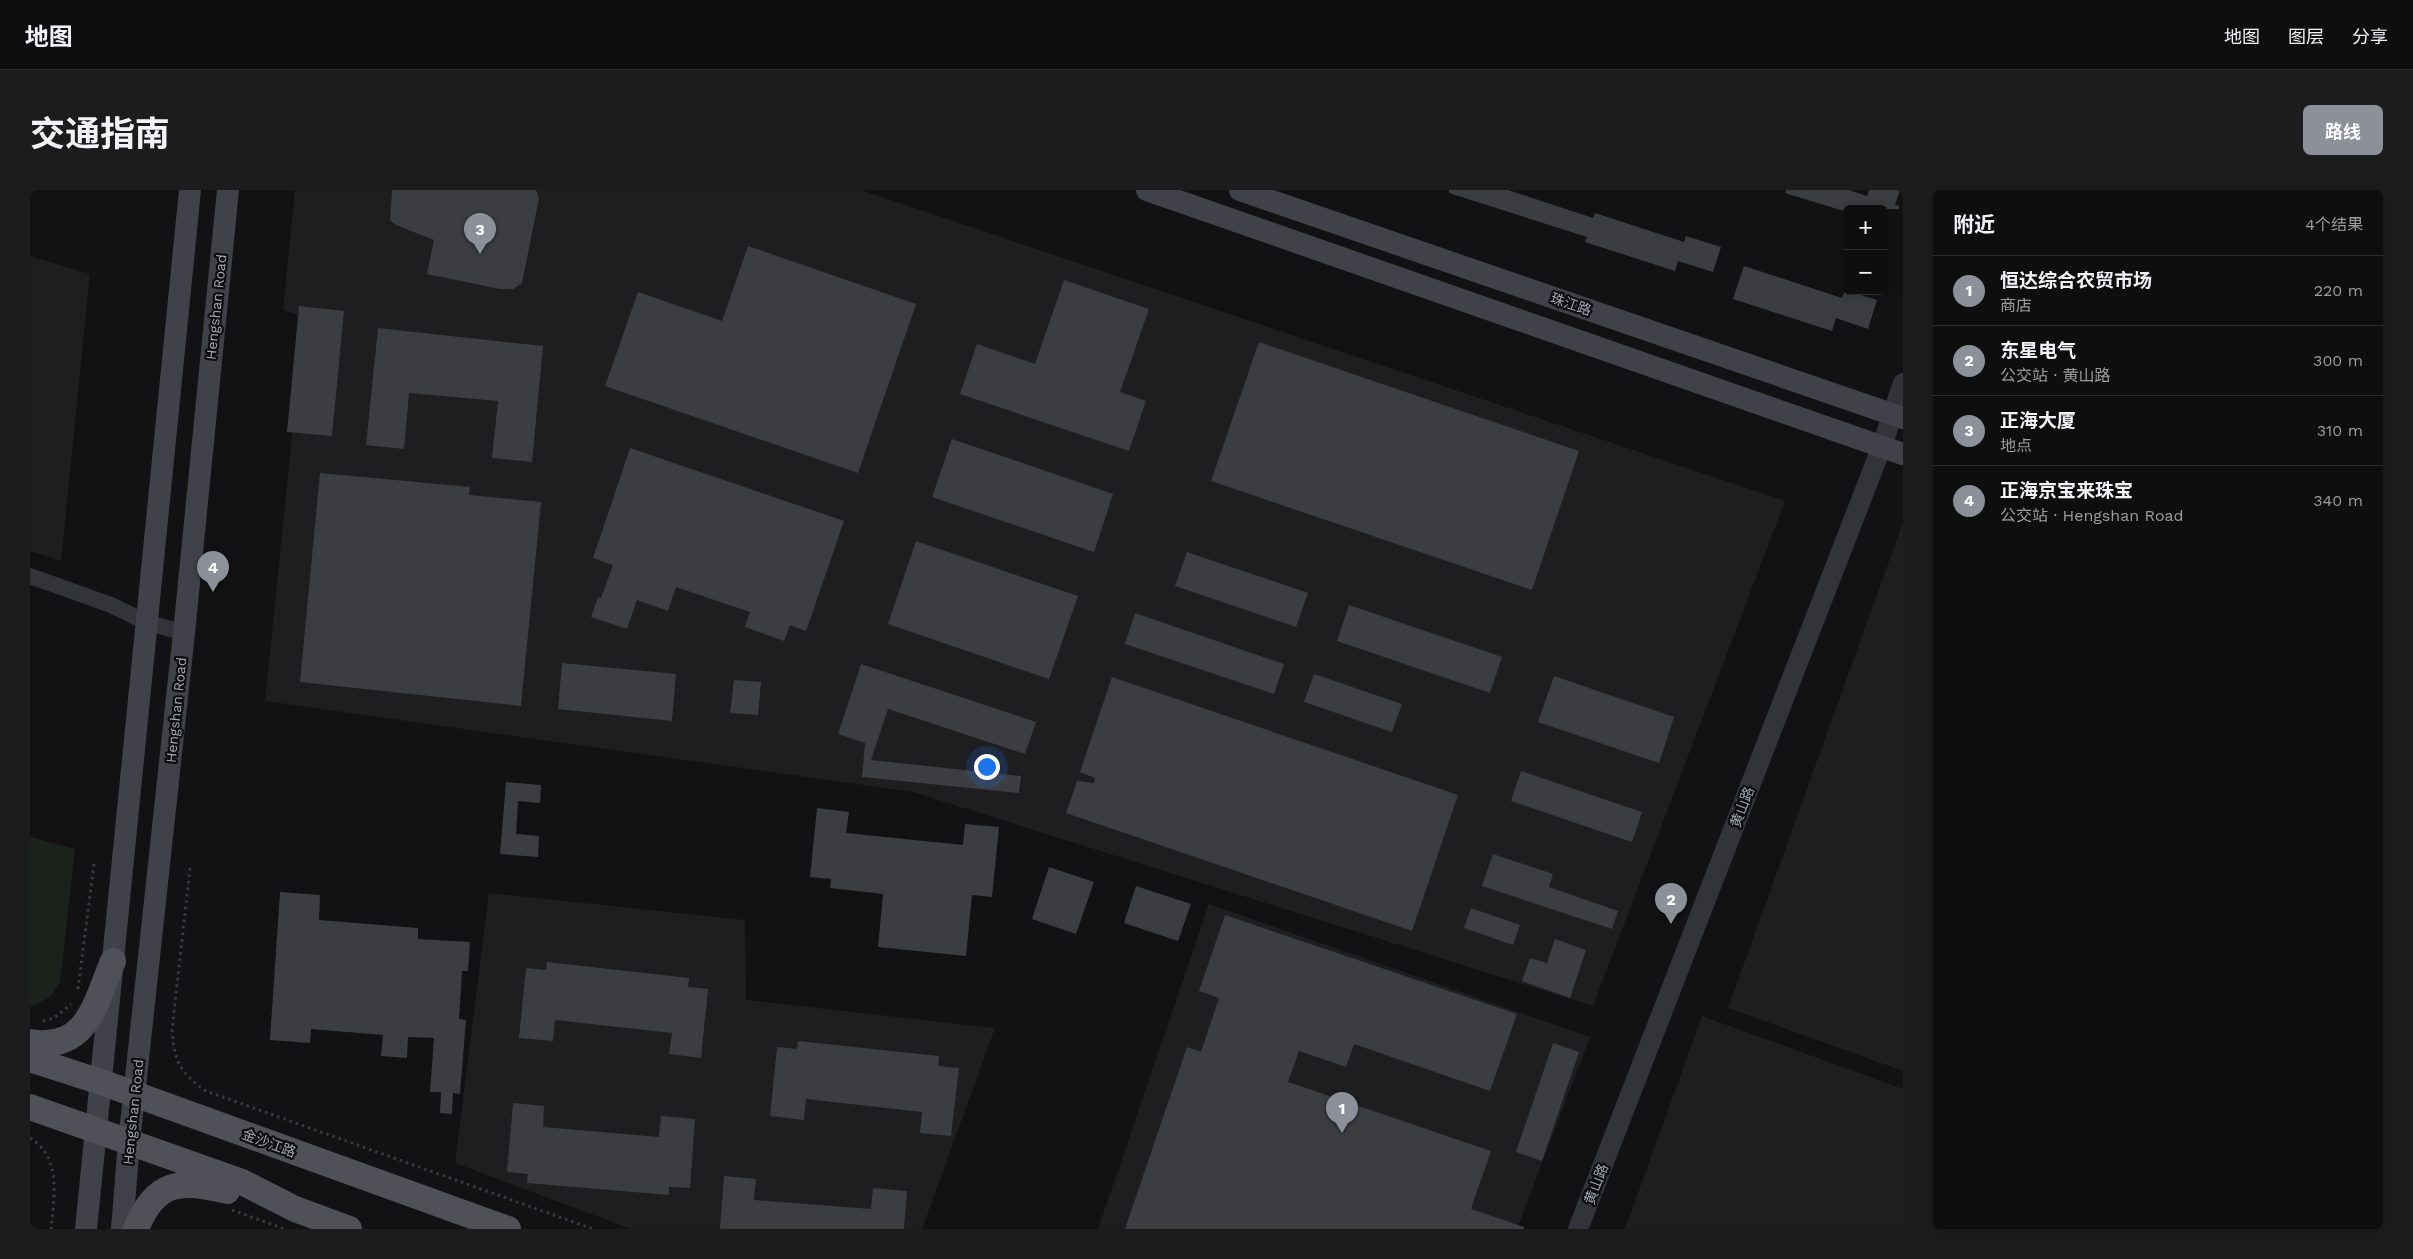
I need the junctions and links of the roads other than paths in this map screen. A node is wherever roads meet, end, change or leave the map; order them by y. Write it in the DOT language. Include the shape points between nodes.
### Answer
graph roads {
  1 [pos="190,190"];
  2 [pos="228,190"];
  3 [pos="1147,190"];
  4 [pos="1240,190"];
  5 [pos="1903,383"];
  6 [pos="1897,416"];
  7 [pos="1893,450"];
  8 [pos="30,576"];
  9 [pos="146,622"];
  10 [pos="184,634"];
  11 [pos="113,962"];
  12 [pos="35,1033"];
  13 [pos="30,1059"];
  14 [pos="101,1082"];
  15 [pos="134,1095"];
  16 [pos="30,1107"];
  17 [pos="96,1131"];
  18 [pos="129,1142"];
  19 [pos="291,1219"];
  20 [pos="86,1229"];
  21 [pos="122,1229"];
  22 [pos="136,1229"];
  23 [pos="349,1229"];
  24 [pos="508,1229"];
  25 [pos="1578,1229"];
  1 -- 9 [label="main road"];
  2 -- 10 [label="main road, Hengshan Road"];
  3 -- 7 [label="main road"];
  4 -- 6 [label="main road, 珠江路"];
  5 -- 6 [label="street, 黄山路"];
  6 -- 7 [label="street, 黄山路"];
  7 -- 25 [label="street, 黄山路"];
  8 -- 9 [label="street" via="111,605"];
  9 -- 10 [label="street"];
  9 -- 11 [label="main road"];
  10 -- 15 [label="main road, Hengshan Road"];
  11 -- 12 [label="main road" via="90,1017 76,1034 45,1045"];
  11 -- 14 [label="main road"];
  13 -- 14 [label="main road, 金沙江路"];
  14 -- 15 [label="main road, 金沙江路"];
  14 -- 17 [label="main road"];
  15 -- 18 [label="main road, Hengshan Road"];
  15 -- 24 [label="main road, 金沙江路"];
  16 -- 17 [label="main road"];
  17 -- 18 [label="main road"];
  17 -- 20 [label="main road"];
  18 -- 19 [label="main road" via="242,1182"];
  18 -- 21 [label="main road, Hengshan Road"];
  19 -- 22 [label="main road" via="210,1187 179,1184 158,1192"];
  19 -- 23 [label="main road"];
}
